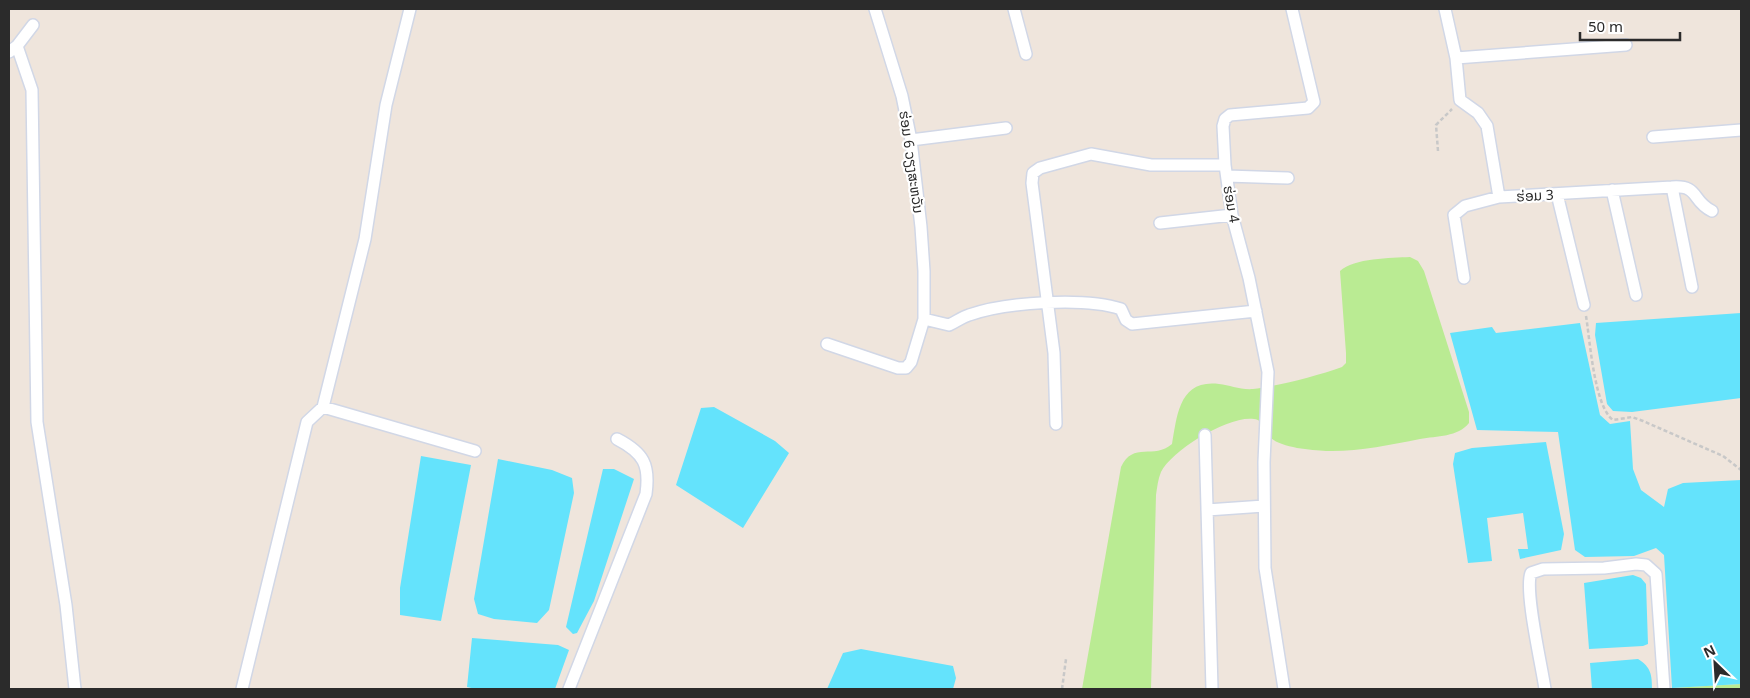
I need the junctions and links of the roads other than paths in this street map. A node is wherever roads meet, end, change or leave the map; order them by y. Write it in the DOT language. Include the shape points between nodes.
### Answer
graph roads {
  1 [pos="410,9"];
  2 [pos="875,9"];
  3 [pos="1014,9"];
  4 [pos="1292,9"];
  5 [pos="1446,9"];
  6 [pos="33,25"];
  7 [pos="1626,45"];
  8 [pos="13,49"];
  9 [pos="1026,54"];
  10 [pos="1456,58"];
  11 [pos="1006,128"];
  12 [pos="1741,130"];
  13 [pos="1653,137"];
  14 [pos="911,140"];
  15 [pos="1226,170"];
  16 [pos="1288,178"];
  17 [pos="1672,186"];
  18 [pos="1612,190"];
  19 [pos="1557,194"];
  20 [pos="1499,197"];
  21 [pos="1712,211"];
  22 [pos="1232,214"];
  23 [pos="1160,223"];
  24 [pos="1464,278"];
  25 [pos="1692,287"];
  26 [pos="1636,295"];
  27 [pos="1047,303"];
  28 [pos="1584,304"];
  29 [pos="1256,311"];
  30 [pos="924,318"];
  31 [pos="827,344"];
  32 [pos="324,407"];
  33 [pos="1056,424"];
  34 [pos="1205,435"];
  35 [pos="617,439"];
  36 [pos="475,451"];
  37 [pos="1264,506"];
  38 [pos="1207,510"];
  39 [pos="75,689"];
  40 [pos="242,689"];
  41 [pos="569,689"];
  42 [pos="1212,689"];
  43 [pos="1284,689"];
  44 [pos="1545,689"];
  45 [pos="1664,689"];
  1 -- 32 [label="street" via="386,105 365,239"];
  2 -- 14 [label="street, ຮ່ອມ 6 ວຽງສະຫວັນ" via="902,96"];
  3 -- 9 [label="street"];
  4 -- 15 [label="street, ຮ່ອມ 4" via="1314,102 1308,108 1230,115 1223,126"];
  5 -- 10 [label="street"];
  6 -- 8 [label="street"];
  7 -- 10 [label="street"];
  8 -- 39 [label="street" via="32,90 37,422 66,605"];
  10 -- 20 [label="street, ຮ່ອມ 3" via="1460,100 1478,113 1487,126"];
  11 -- 14 [label="street"];
  12 -- 13 [label="street"];
  14 -- 30 [label="street, ຮ່ອມ 6 ວຽງສະຫວັນ" via="921,226"];
  15 -- 16 [label="street"];
  15 -- 22 [label="street, ຮ່ອມ 4"];
  15 -- 27 [label="street" via="1151,165 1091,154 1040,168 1033,174"];
  17 -- 18 [label="street, ຮ່ອມ 3"];
  17 -- 21 [label="street" via="1692,190 1702,206"];
  17 -- 25 [label="street"];
  18 -- 19 [label="street, ຮ່ອມ 3"];
  18 -- 26 [label="street"];
  19 -- 20 [label="street, ຮ່ອມ 3"];
  19 -- 28 [label="street"];
  20 -- 24 [label="street" via="1465,206 1454,215"];
  22 -- 23 [label="street"];
  22 -- 29 [label="street, ຮ່ອມ 4"];
  27 -- 29 [label="street" via="1104,303 1121,309 1132,324"];
  27 -- 30 [label="street" via="994,308 968,315 949,325"];
  27 -- 33 [label="street" via="1054,352"];
  29 -- 37 [label="street, ຮ່ອມ 4" via="1268,372"];
  30 -- 31 [label="street, ຮ່ອມ 6 ວຽງສະຫວັນ" via="911,362 906,368"];
  32 -- 36 [label="street"];
  32 -- 40 [label="street" via="307,422"];
  34 -- 38 [label="street"];
  35 -- 41 [label="street" via="630,445 644,460 648,475 646,494"];
  37 -- 38 [label="street"];
  37 -- 43 [label="street, ຮ່ອມ 4" via="1265,568"];
  38 -- 42 [label="street"];
  44 -- 45 [label="street" via="1529,578 1543,569 1636,564 1646,565 1656,574"];
}
